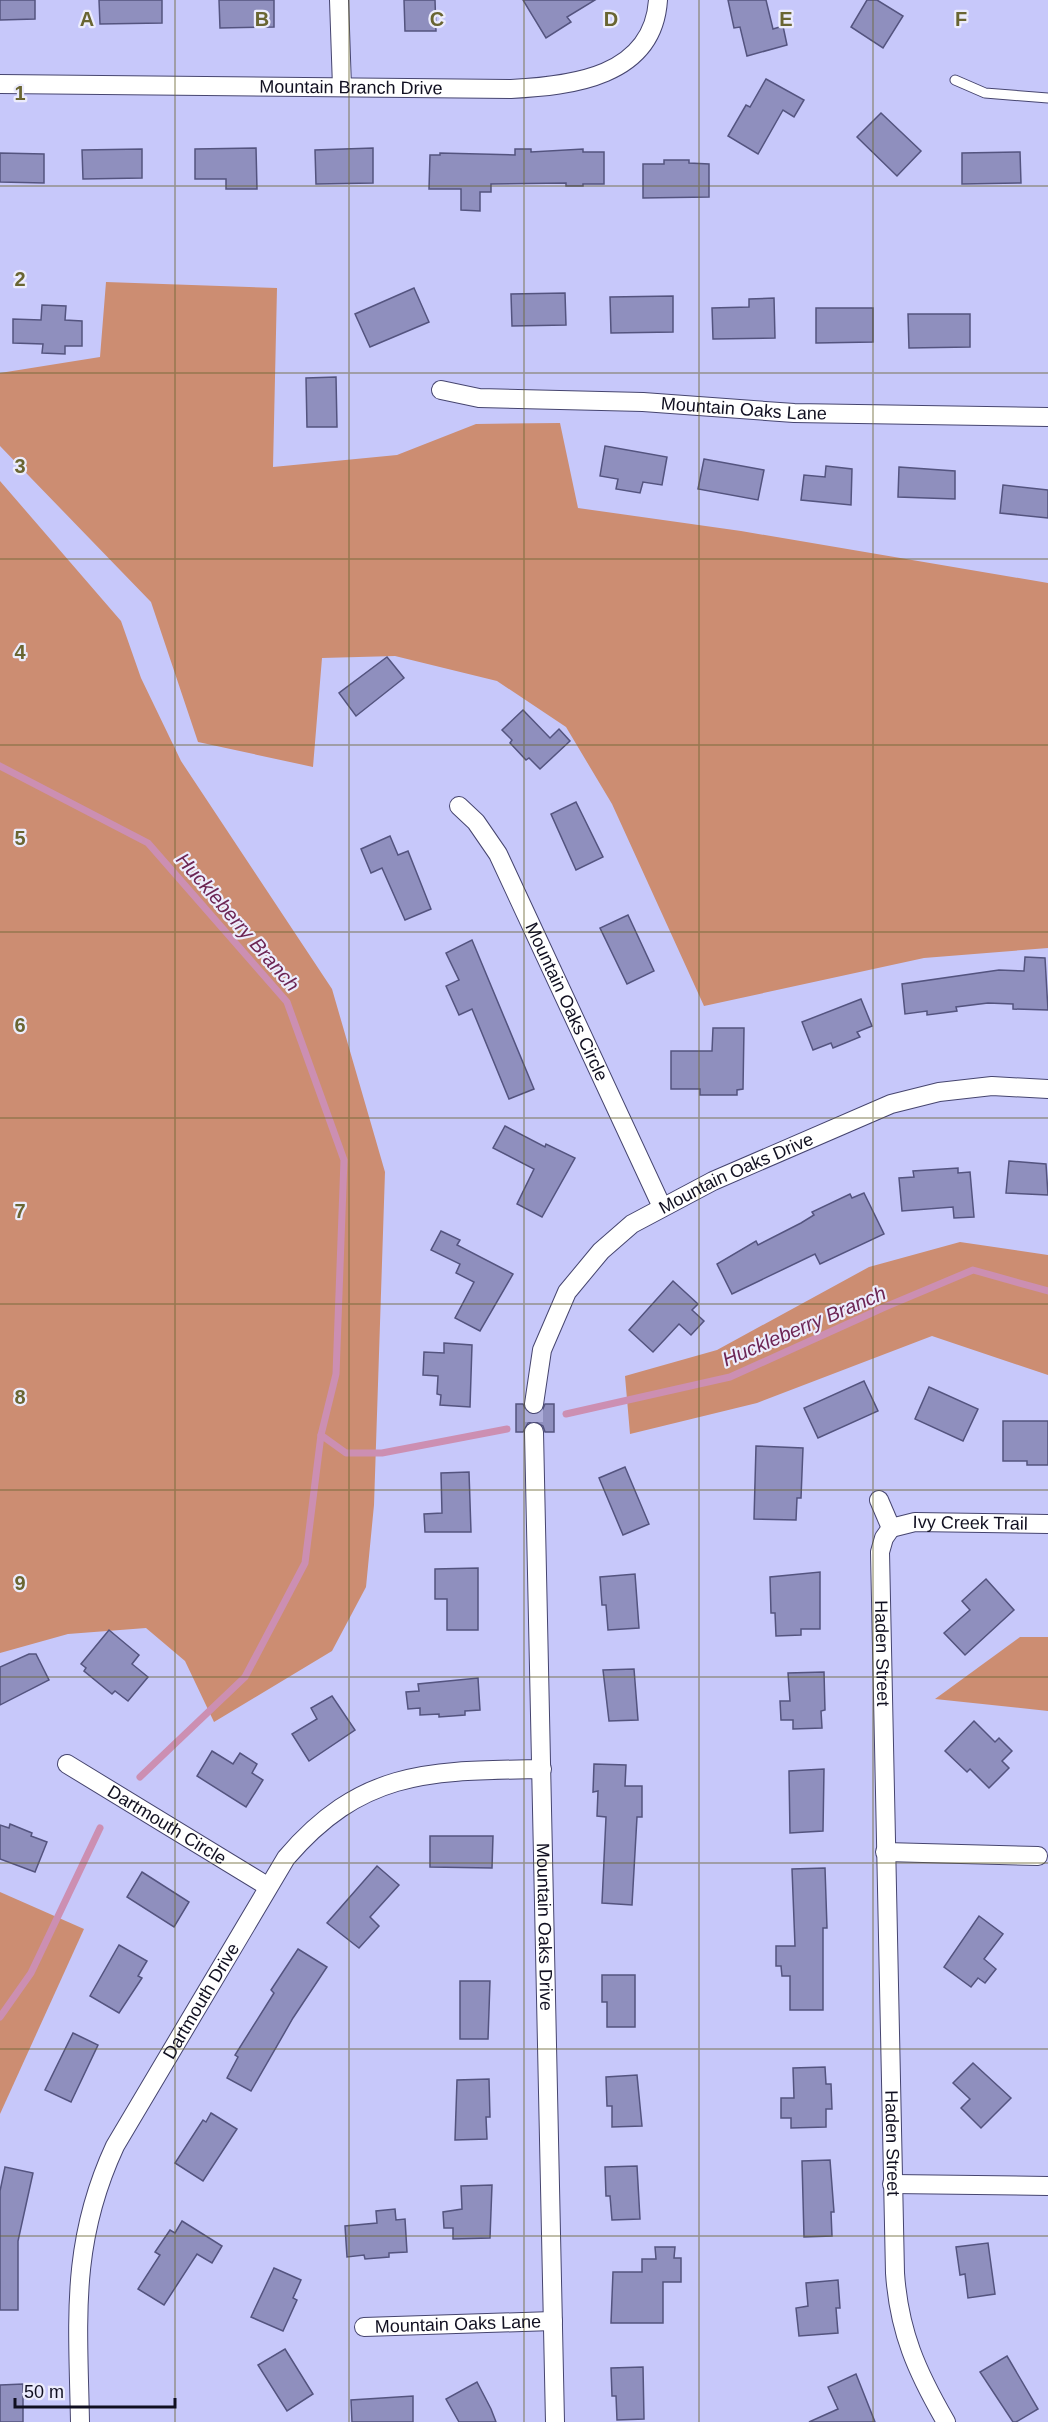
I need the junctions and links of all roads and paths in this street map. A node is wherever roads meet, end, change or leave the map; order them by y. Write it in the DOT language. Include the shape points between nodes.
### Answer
graph roads {
  1 [pos="339,0"];
  2 [pos="658,0"];
  3 [pos="955,80"];
  4 [pos="0,84"];
  5 [pos="342,87"];
  6 [pos="1048,98"];
  7 [pos="441,390"];
  8 [pos="1048,417"];
  9 [pos="459,806"];
  10 [pos="1048,1089"];
  11 [pos="662,1207"];
  12 [pos="534,1404"];
  13 [pos="534,1432"];
  14 [pos="879,1500"];
  15 [pos="1048,1524"];
  16 [pos="891,1528"];
  17 [pos="67,1764"];
  18 [pos="542,1769"];
  19 [pos="885,1852"];
  20 [pos="1038,1856"];
  21 [pos="267,1886"];
  22 [pos="892,2184"];
  23 [pos="1048,2186"];
  24 [pos="553,2321"];
  25 [pos="364,2327"];
  26 [pos="80,2422"];
  27 [pos="555,2422"];
  28 [pos="946,2422"];
  1 -- 5 [label="street"];
  2 -- 5 [label="street, Mountain Branch Drive" via="652,30 640,49 625,62 583,81 511,89"];
  3 -- 6 [label="lane" via="985,93"];
  4 -- 5 [label="street, Mountain Branch Drive"];
  7 -- 8 [label="street, Mountain Oaks Lane" via="479,398 643,402 794,413"];
  9 -- 11 [label="street, Mountain Oaks Circle" via="476,822 498,854"];
  10 -- 11 [label="street, Mountain Oaks Drive" via="992,1086 939,1092 891,1104"];
  11 -- 12 [label="street, Mountain Oaks Drive" via="632,1224 601,1251 567,1292 542,1350"];
  13 -- 18 [label="street, Mountain Oaks Drive"];
  14 -- 16 [label="street"];
  15 -- 16 [label="street, Ivy Creek Trail" via="915,1522"];
  16 -- 19 [label="street, Haden Street" via="880,1552"];
  17 -- 21 [label="street, Dartmouth Circle"];
  18 -- 21 [label="street, Dartmouth Drive" via="420,1774 359,1795 305,1836"];
  18 -- 24 [label="street, Mountain Oaks Drive"];
  19 -- 20 [label="street"];
  19 -- 22 [label="street, Haden Street"];
  21 -- 26 [label="street, Dartmouth Drive" via="102,2173 84,2231 79,2272"];
  22 -- 23 [label="street"];
  22 -- 28 [label="street, Haden Street" via="895,2273 903,2329 913,2362"];
  24 -- 25 [label="street, Mountain Oaks Lane"];
  24 -- 27 [label="street, Mountain Oaks Drive"];
}
